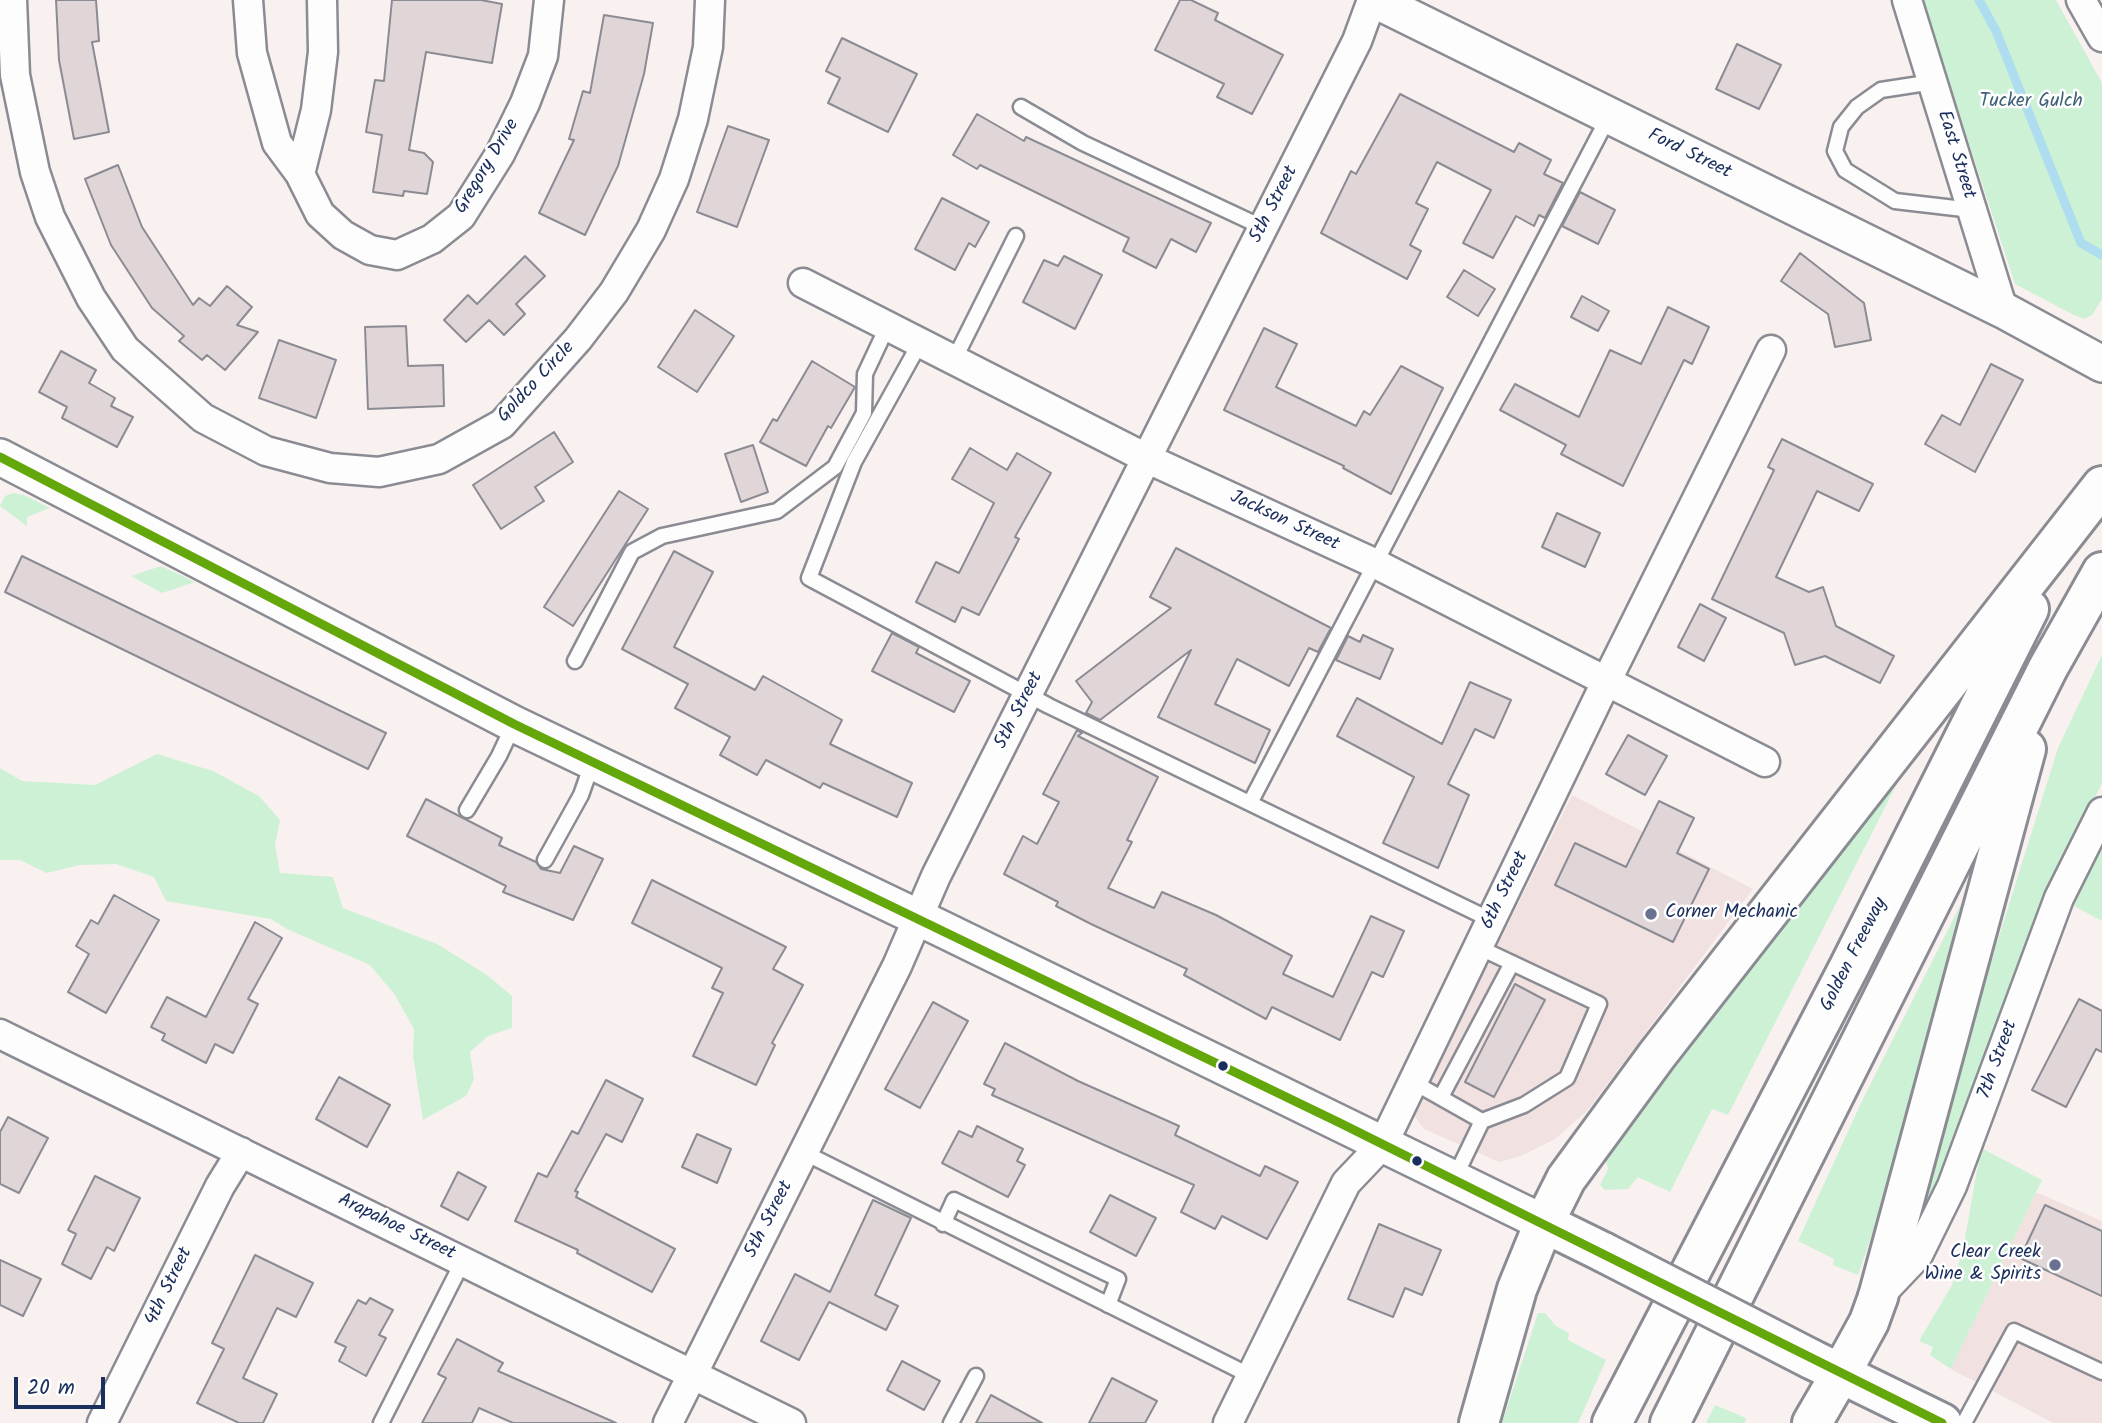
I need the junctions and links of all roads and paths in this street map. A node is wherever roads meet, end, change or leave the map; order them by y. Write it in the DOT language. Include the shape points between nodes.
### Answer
graph roads {
  1 [pos="12,0"];
  2 [pos="248,0"];
  3 [pos="322,0"];
  4 [pos="549,0"];
  5 [pos="710,0"];
  6 [pos="1373,0"];
  7 [pos="1907,0"];
  8 [pos="2081,0"];
  9 [pos="2102,37"];
  10 [pos="1933,82"];
  11 [pos="1021,107"];
  12 [pos="1610,116"];
  13 [pos="300,174"];
  14 [pos="1972,210"];
  15 [pos="1264,228"];
  16 [pos="1016,236"];
  17 [pos="803,283"];
  18 [pos="2003,310"];
  19 [pos="888,325"];
  20 [pos="921,341"];
  21 [pos="1771,350"];
  22 [pos="955,358"];
  23 [pos="2102,364"];
  24 [pos="1148,459"];
  25 [pos="1,460"];
  26 [pos="2102,488"];
  27 [pos="1374,564"];
  28 [pos="2102,572"];
  29 [pos="576,661"];
  30 [pos="2048,668"];
  31 [pos="1607,680"];
  32 [pos="1028,695"];
  33 [pos="513,724"];
  34 [pos="593,761"];
  35 [pos="1765,762"];
  36 [pos="1250,803"];
  37 [pos="467,810"];
  38 [pos="2102,812"];
  39 [pos="545,860"];
  40 [pos="917,917"];
  41 [pos="1491,920"];
  42 [pos="1478,947"];
  43 [pos="1512,963"];
  44 [pos="1,1038"];
  45 [pos="1413,1082"];
  46 [pos="1441,1097"];
  47 [pos="1482,1121"];
  48 [pos="1383,1144"];
  49 [pos="241,1152"];
  50 [pos="805,1153"];
  51 [pos="1454,1179"];
  52 [pos="1544,1223"];
  53 [pos="943,1224"];
  54 [pos="463,1261"];
  55 [pos="1878,1297"];
  56 [pos="1108,1305"];
  57 [pos="1826,1366"];
  58 [pos="2102,1373"];
  59 [pos="692,1374"];
  60 [pos="976,1376"];
  61 [pos="1251,1376"];
  62 [pos="103,1423"];
  63 [pos="381,1423"];
  64 [pos="668,1423"];
  65 [pos="791,1423"];
  66 [pos="951,1423"];
  67 [pos="1228,1423"];
  68 [pos="1479,1423"];
  69 [pos="1612,1423"];
  70 [pos="1670,1423"];
  71 [pos="1812,1423"];
  72 [pos="1942,1423"];
  73 [pos="1964,1423"];
  1 -- 5 [label="street, Goldco Circle" via="15,75 35,172 50,217 79,275 125,349 203,418 266,451 330,468 379,472 439,459 502,424 614,292 651,230 678,167 708,47"];
  2 -- 13 [label="street, Gregory Drive" via="252,53 264,102 277,143"];
  3 -- 13 [label="street" via="323,52 316,110"];
  4 -- 13 [label="street, Gregory Drive" via="542,56 525,103 461,216 432,239 397,255 370,250 343,235 320,214"];
  6 -- 12 [label="street, Ford Street"];
  6 -- 15 [label="street, 5th Street" via="1363,30"];
  7 -- 10 [label="street, East Street"];
  8 -- 9 [label="street"];
  10 -- 14 [label="street, East Street"];
  10 -- 14 [label="lane" via="1881,90 1857,107 1841,127 1835,150 1845,170 1895,201"];
  11 -- 15 [label="lane" via="1083,143"];
  12 -- 18 [label="street, Ford Street"];
  12 -- 27 [label="lane"];
  14 -- 18 [label="street, East Street"];
  15 -- 24 [label="street, 5th Street"];
  16 -- 22 [label="lane"];
  17 -- 19 [label="street, Jackson Street"];
  18 -- 23 [label="street, Ford Street"];
  19 -- 20 [label="street, Jackson Street"];
  19 -- 29 [label="lane" via="864,374 864,413 835,467 777,511 662,536 632,552"];
  20 -- 22 [label="street, Jackson Street"];
  20 -- 32 [label="lane" via="854,462 809,578"];
  21 -- 31 [label="street, 6th Street"];
  22 -- 24 [label="street, Jackson Street"];
  24 -- 27 [label="street, Jackson Street"];
  24 -- 32 [label="street, 5th Street"];
  25 -- 33 [label="street"];
  26 -- 52 [label="main road" via="1657,1055 1566,1179"];
  26 -- 69 [label="main road, Golden Freeway" via="2015,633 1849,967"];
  27 -- 31 [label="street, Jackson Street"];
  27 -- 36 [label="lane"];
  28 -- 30 [label="main road"];
  30 -- 55 [label="main road"];
  30 -- 70 [label="main road"];
  31 -- 35 [label="street, Jackson Street"];
  31 -- 41 [label="street, 6th Street"];
  32 -- 36 [label="lane"];
  32 -- 40 [label="street, 5th Street"];
  33 -- 34 [label="street"];
  33 -- 37 [label="lane"];
  34 -- 39 [label="lane" via="581,795"];
  34 -- 40 [label="street"];
  36 -- 41 [label="lane"];
  38 -- 55 [label="street, 7th Street" via="2059,898 1952,1186 1918,1255"];
  40 -- 48 [label="street"];
  40 -- 50 [label="street, 5th Street"];
  41 -- 42 [label="street, 6th Street"];
  42 -- 43 [label="lane"];
  42 -- 45 [label="street, 6th Street"];
  43 -- 46 [label="lane"];
  43 -- 47 [label="lane" via="1599,1004 1567,1078 1524,1105"];
  44 -- 49 [label="street, Arapahoe Street"];
  45 -- 46 [label="lane"];
  45 -- 48 [label="street, 6th Street"];
  46 -- 47 [label="lane"];
  47 -- 51 [label="lane"];
  48 -- 51 [label="street"];
  48 -- 61 [label="street, 6th Street" via="1346,1183"];
  49 -- 54 [label="street, Arapahoe Street"];
  49 -- 62 [label="street, 4th Street"];
  50 -- 53 [label="lane"];
  50 -- 59 [label="street, 5th Street"];
  51 -- 52 [label="street"];
  52 -- 57 [label="main road, bridge"];
  52 -- 68 [label="main road" via="1517,1289"];
  53 -- 56 [label="lane"];
  53 -- 56 [label="lane" via="954,1200 1118,1279"];
  54 -- 59 [label="street, Arapahoe Street"];
  54 -- 63 [label="lane"];
  55 -- 57 [label="main road"];
  56 -- 61 [label="lane"];
  57 -- 71 [label="main road"];
  57 -- 72 [label="main road"];
  58 -- 73 [label="lane" via="2014,1331"];
  59 -- 64 [label="street, 5th Street"];
  59 -- 65 [label="street, Arapahoe Street"];
  60 -- 66 [label="lane"];
  61 -- 67 [label="street, 6th Street"];
}
